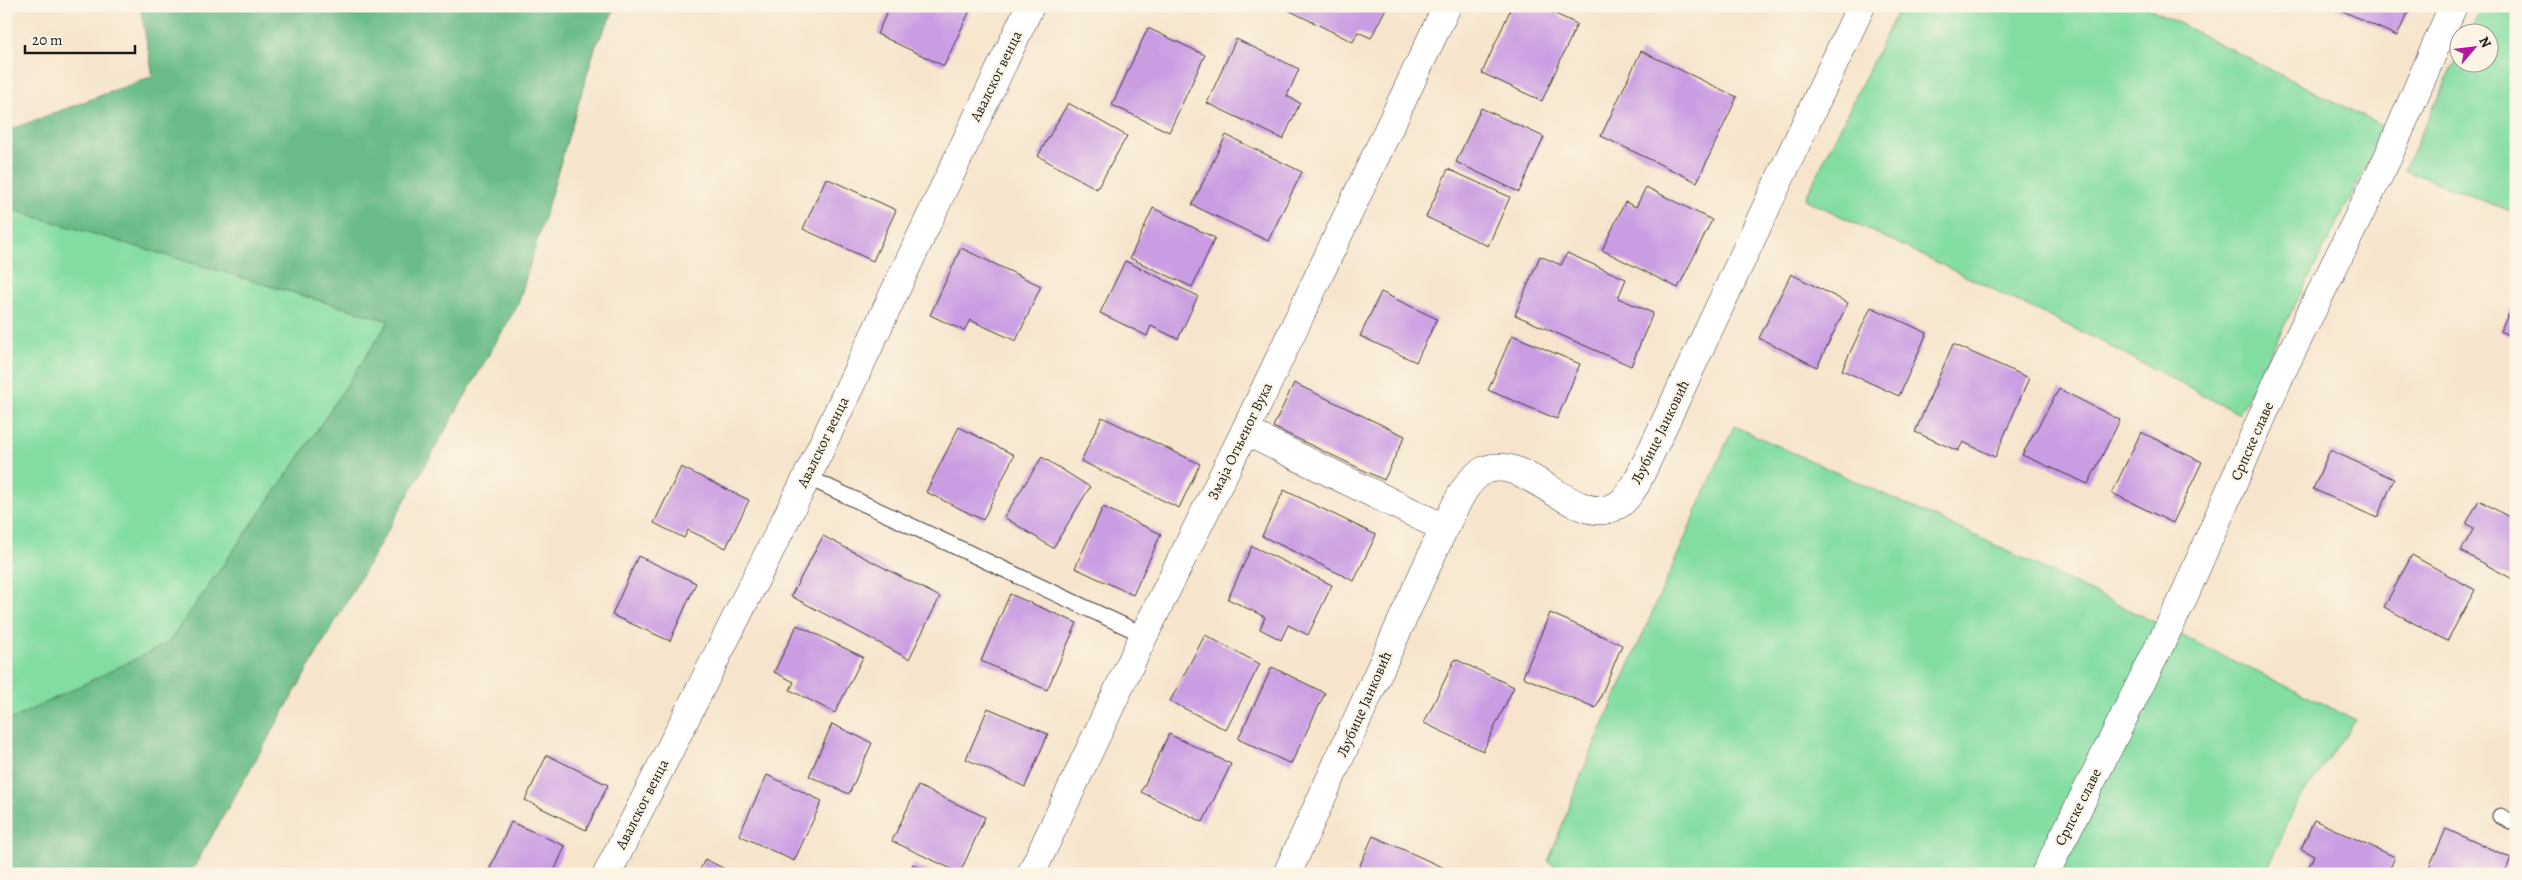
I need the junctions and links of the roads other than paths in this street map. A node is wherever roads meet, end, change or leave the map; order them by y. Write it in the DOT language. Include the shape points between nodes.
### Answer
graph roads {
  1 [pos="1030,6"];
  2 [pos="1446,6"];
  3 [pos="1861,6"];
  4 [pos="2453,6"];
  5 [pos="1246,431"];
  6 [pos="807,477"];
  7 [pos="1444,528"];
  8 [pos="1144,635"];
  9 [pos="2500,816"];
  10 [pos="2516,824"];
  11 [pos="607,874"];
  12 [pos="1031,874"];
  13 [pos="1287,874"];
  14 [pos="2045,874"];
  1 -- 6 [label="street, Авалског венца"];
  2 -- 5 [label="street, Змаја Огњеног Вука"];
  3 -- 7 [label="street, Љубице Јанковић" via="1629,494 1617,506 1592,511 1521,474 1496,467 1481,472 1470,482"];
  4 -- 14 [label="street, Српске славе" via="2388,156 2282,370 2181,603"];
  5 -- 7 [label="street"];
  5 -- 8 [label="street, Змаја Огњеног Вука"];
  6 -- 8 [label="lane"];
  6 -- 11 [label="street, Авалског венца"];
  7 -- 13 [label="street, Љубице Јанковић"];
  8 -- 12 [label="street, Змаја Огњеног Вука"];
  9 -- 10 [label="lane"];
}
